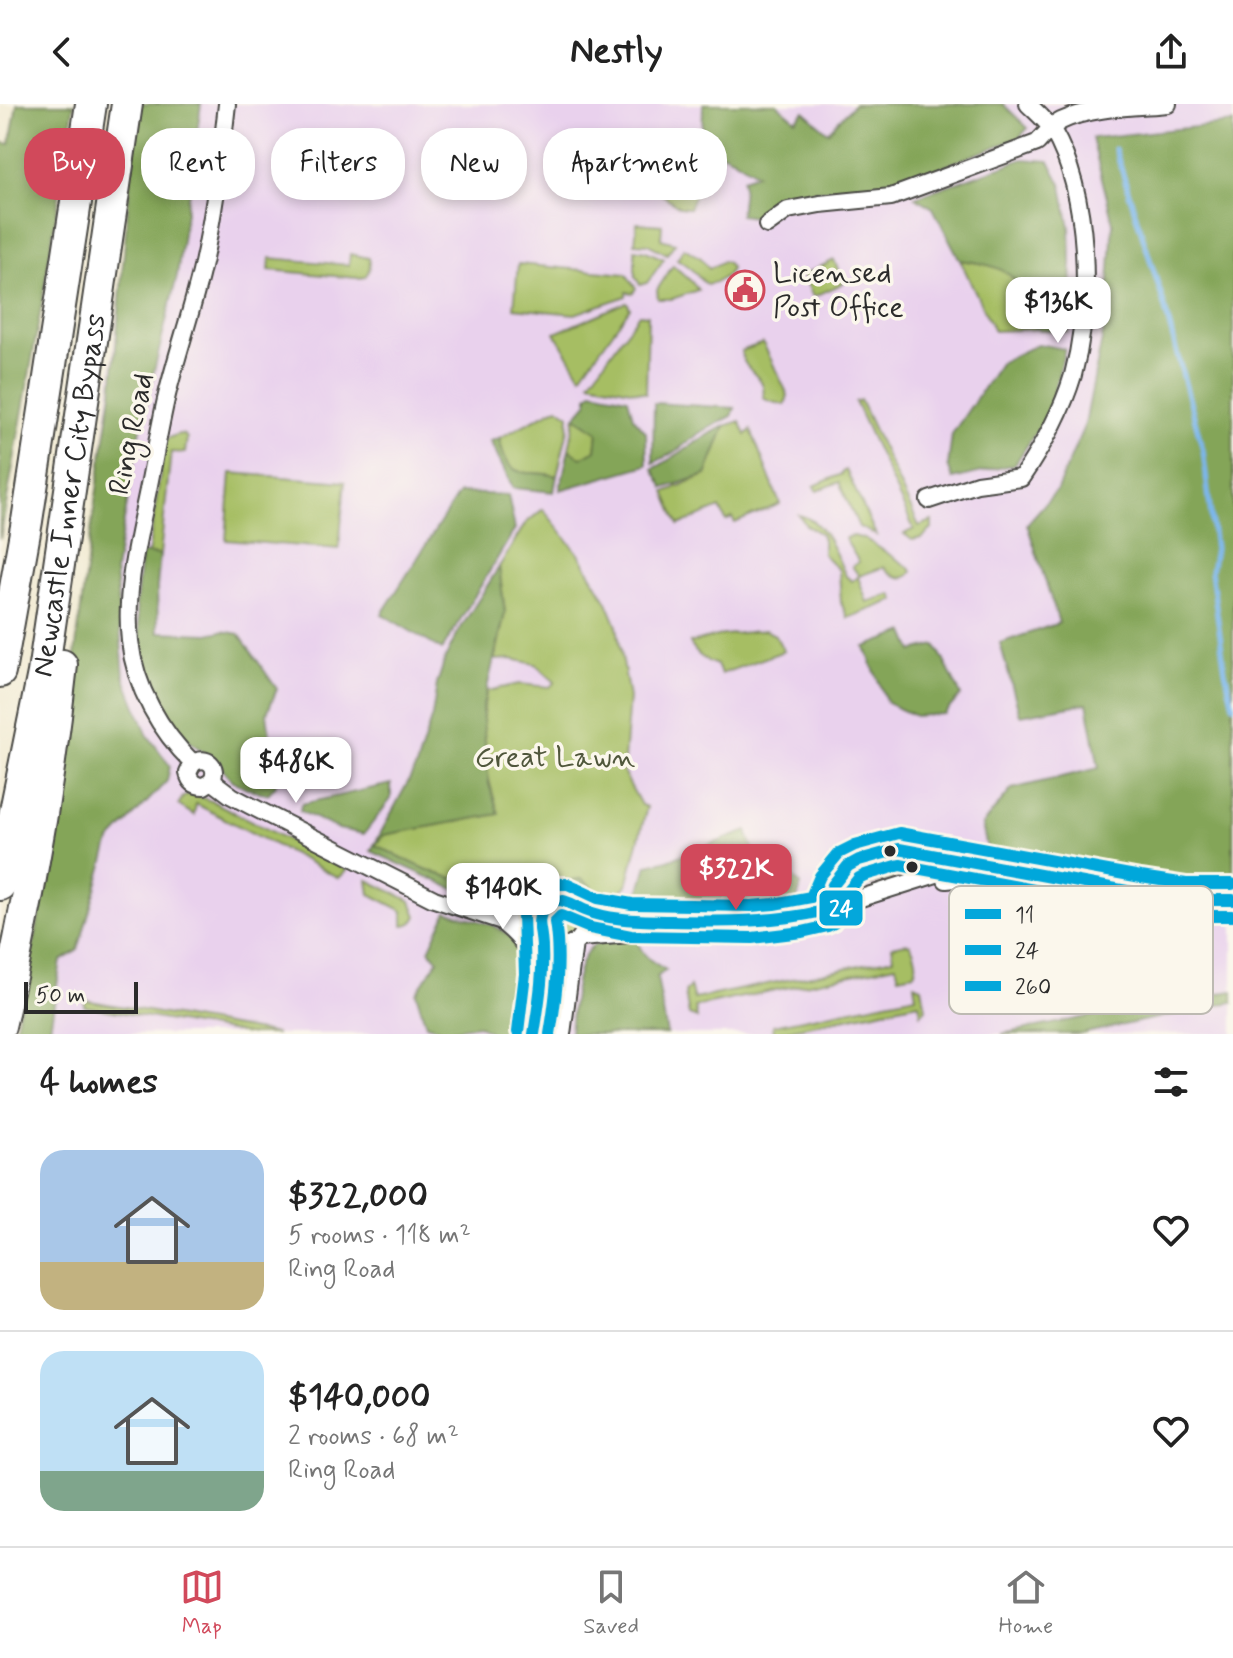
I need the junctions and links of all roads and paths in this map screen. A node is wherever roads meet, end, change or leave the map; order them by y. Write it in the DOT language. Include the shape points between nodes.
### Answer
graph roads {
  1 [pos="91,104"];
  2 [pos="127,104"];
  3 [pos="227,104"];
  4 [pos="1028,104"];
  5 [pos="1168,104"];
  6 [pos="1052,128"];
  7 [pos="767,225"];
  8 [pos="86,382"];
  9 [pos="929,500"];
  10 [pos="27,521"];
  11 [pos="0,605"];
  12 [pos="0,672"];
  13 [pos="989,866"];
  14 [pos="0,885"];
  15 [pos="1025,886"];
  16 [pos="1104,886"];
  17 [pos="1233,900"];
  18 [pos="1213,901"];
  19 [pos="580,908"];
  20 [pos="466,909"];
  21 [pos="823,911"];
  22 [pos="541,912"];
  23 [pos="1233,914"];
  24 [pos="1213,915"];
  25 [pos="497,919"];
  26 [pos="540,933"];
  27 [pos="577,941"];
  28 [pos="539,988"];
  29 [pos="0,1026"];
  30 [pos="534,1034"];
  31 [pos="562,1034"];
  1 -- 10 [label="highway, Newcastle Inner City Bypass"];
  2 -- 8 [label="highway, Newcastle Inner City Bypass"];
  3 -- 20 [label="street, Ring Road" via="210,228 159,426 130,589 128,617 136,667 159,724 193,763 191,782 204,786 212,781 434,899"];
  4 -- 6 [label="street"];
  5 -- 6 [label="street" via="1090,112"];
  6 -- 7 [label="street" via="1037,143 891,197 788,210"];
  6 -- 9 [label="street" via="1082,218 1084,285 1073,374 1060,411 1021,478 977,484"];
  8 -- 14 [label="highway, Newcastle Inner City Bypass" via="43,673"];
  8 -- 29 [label="highway" via="57,718 37,851"];
  10 -- 11 [label="highway"];
  10 -- 12 [label="highway, Newcastle Inner City Bypass"];
  13 -- 16 [label="street"];
  13 -- 21 [label="street" via="935,873"];
  13 -- 21 [label="street" via="908,849 889,851 843,871"];
  15 -- 27 [label="street" via="958,879 786,930 657,932"];
  17 -- 18 [label="street"];
  19 -- 21 [label="street" via="619,919 734,922 791,919"];
  19 -- 22 [label="street" via="560,900"];
  19 -- 27 [label="street" via="585,923"];
  20 -- 22 [label="street"];
  20 -- 25 [label="street"];
  22 -- 26 [label="street"];
  23 -- 24 [label="street"];
  25 -- 26 [label="street"];
  25 -- 28 [label="street" via="519,936 533,960"];
  26 -- 27 [label="street" via="556,946"];
  26 -- 28 [label="street"];
  27 -- 31 [label="street"];
  28 -- 30 [label="street"];
}
